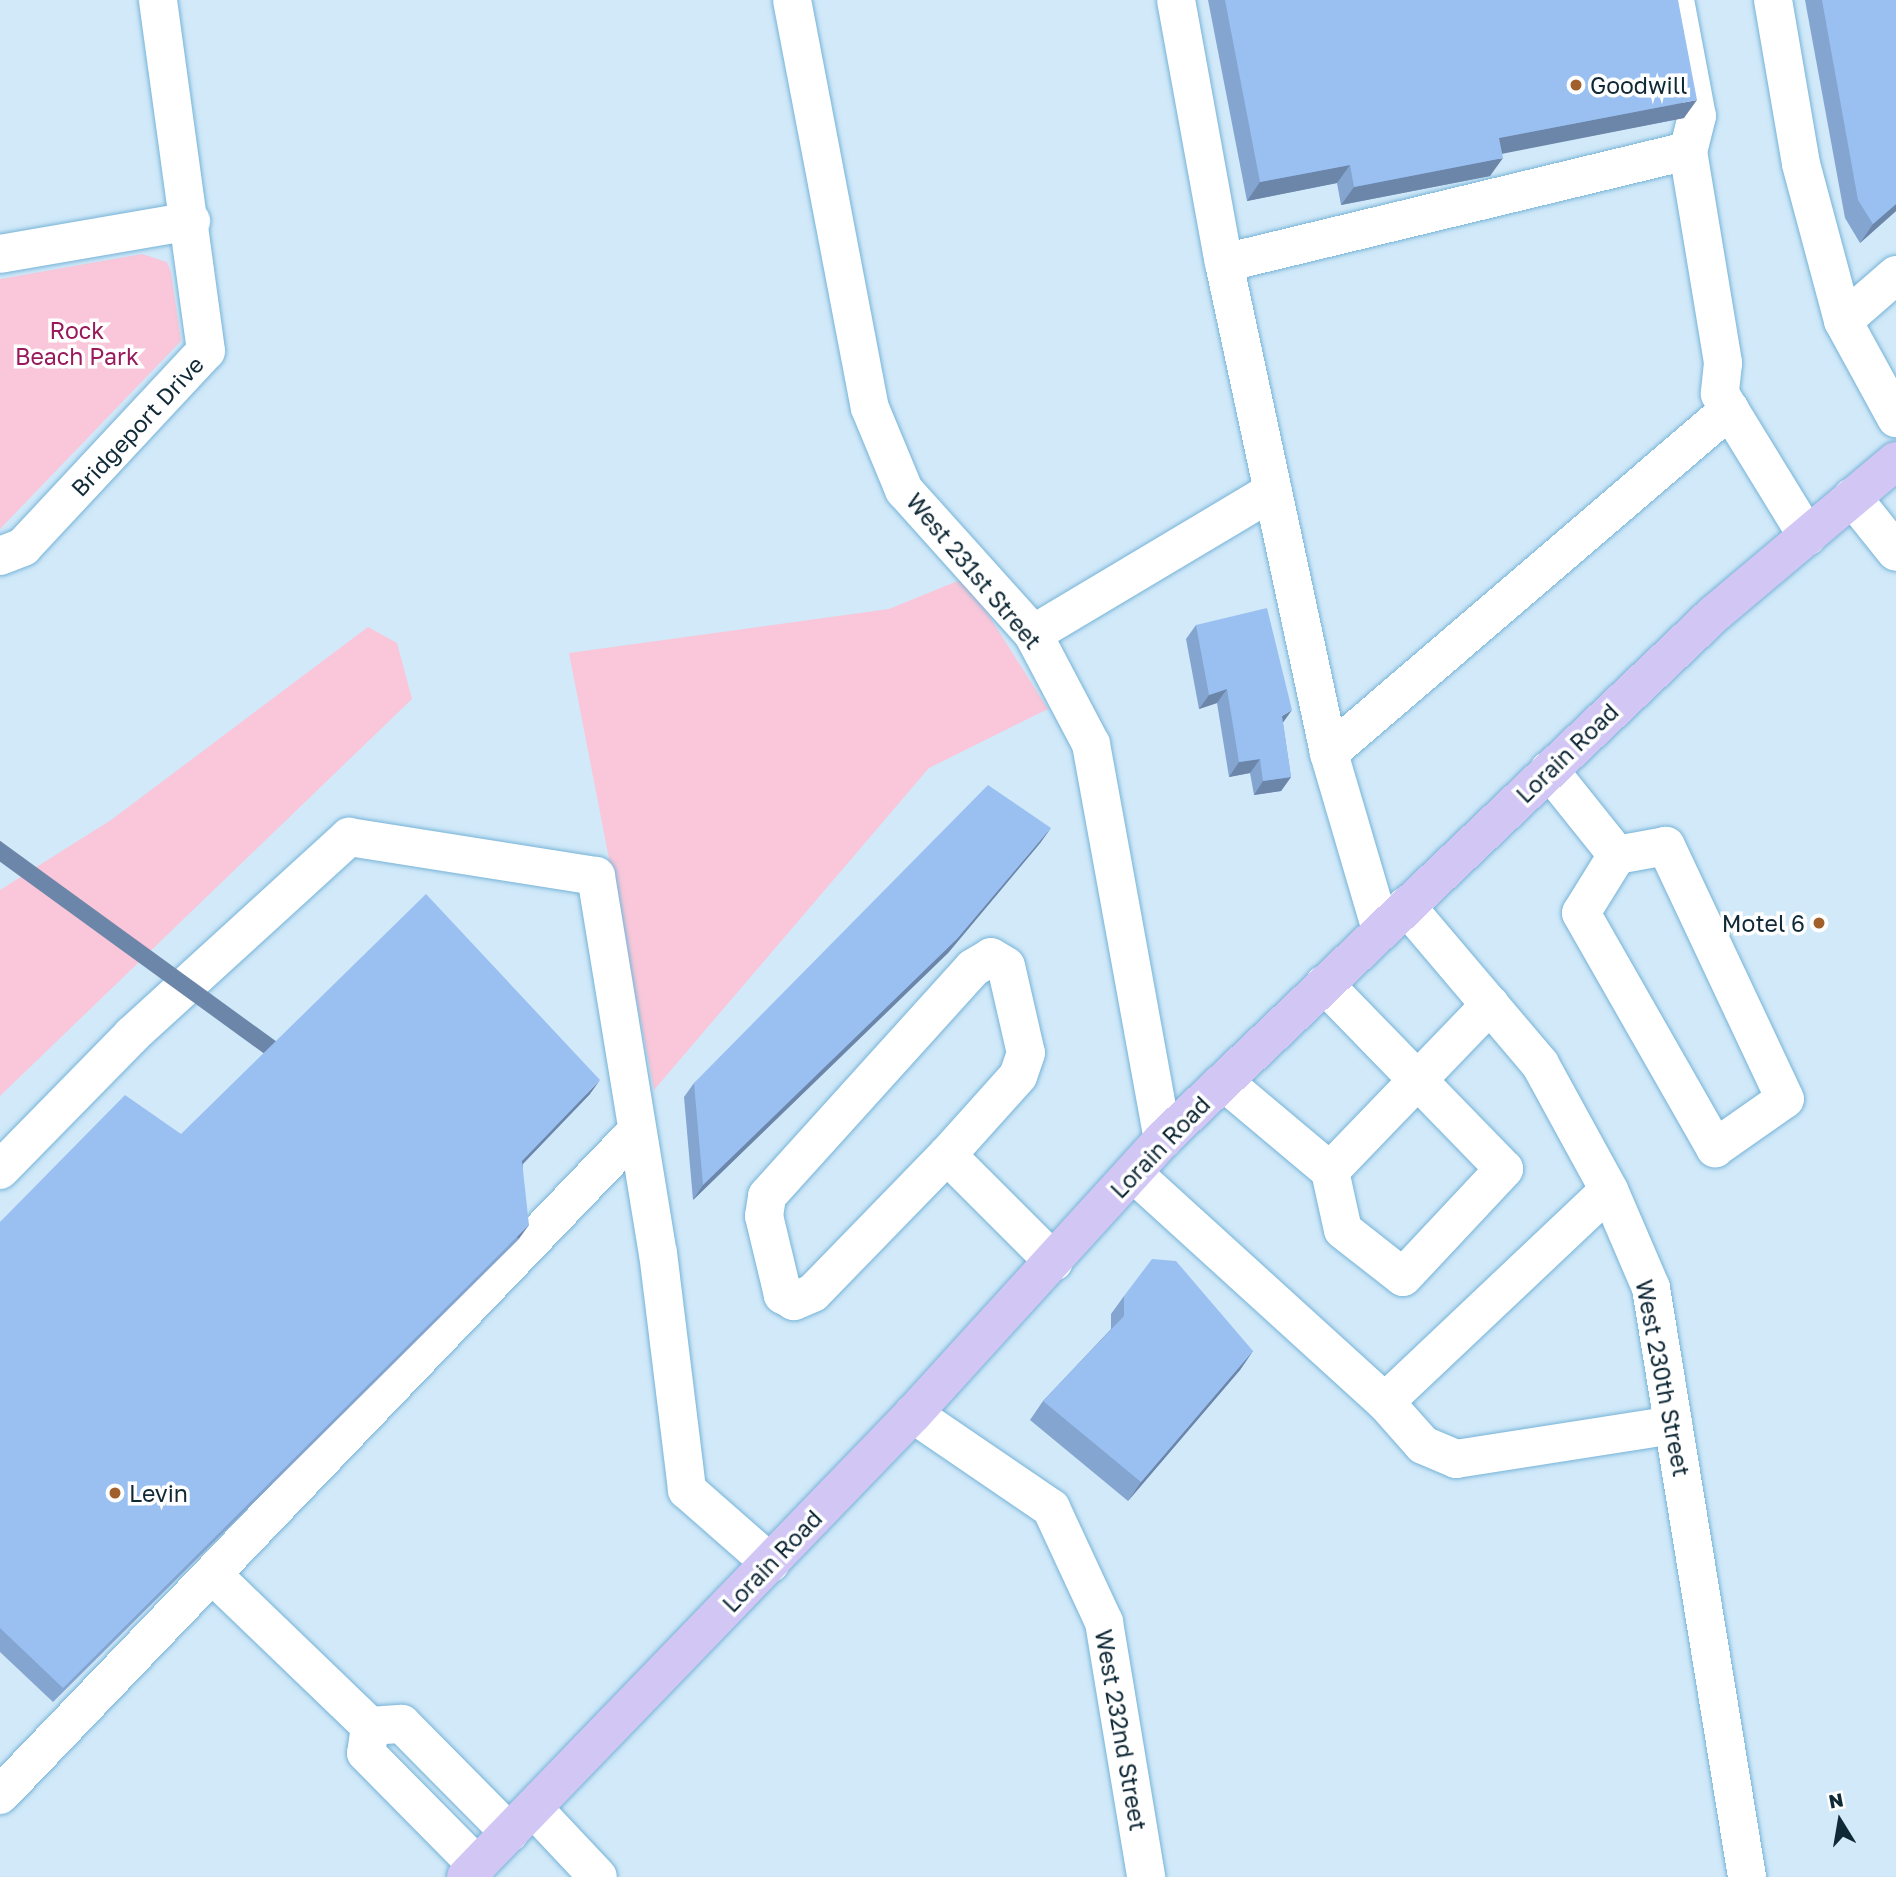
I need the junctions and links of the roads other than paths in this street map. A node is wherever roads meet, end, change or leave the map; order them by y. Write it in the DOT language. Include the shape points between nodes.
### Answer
graph roads {
  1 [pos="158,0"];
  2 [pos="792,0"];
  3 [pos="1176,0"];
  4 [pos="1675,0"];
  5 [pos="1773,0"];
  6 [pos="1688,151"];
  7 [pos="191,221"];
  8 [pos="0,254"];
  9 [pos="1224,263"];
  10 [pos="1896,275"];
  11 [pos="1843,321"];
  12 [pos="1730,409"];
  13 [pos="1896,418"];
  14 [pos="1893,469"];
  15 [pos="1273,491"];
  16 [pos="1852,498"];
  17 [pos="1807,536"];
  18 [pos="1896,552"];
  19 [pos="0,556"];
  20 [pos="1033,634"];
  21 [pos="1329,753"];
  22 [pos="1549,769"];
  23 [pos="1617,855"];
  24 [pos="1393,918"];
  25 [pos="1324,984"];
  26 [pos="1490,1005"];
  27 [pos="1418,1081"];
  28 [pos="1224,1082"];
  29 [pos="636,1132"];
  30 [pos="1163,1139"];
  31 [pos="947,1155"];
  32 [pos="0,1170"];
  33 [pos="1330,1171"];
  34 [pos="1133,1173"];
  35 [pos="1609,1191"];
  36 [pos="1054,1262"];
  37 [pos="1385,1402"];
  38 [pos="914,1414"];
  39 [pos="1673,1425"];
  40 [pos="770,1563"];
  41 [pos="215,1577"];
  42 [pos="370,1726"];
  43 [pos="0,1795"];
  44 [pos="522,1821"];
  45 [pos="472,1871"];
  46 [pos="598,1877"];
  47 [pos="1146,1877"];
  48 [pos="1747,1877"];
  1 -- 7 [label="street, Bridgeport Drive"];
  2 -- 20 [label="street, West 231st Street" via="870,408 904,490"];
  3 -- 9 [label="street"];
  4 -- 6 [label="street" via="1697,116"];
  5 -- 11 [label="street" via="1801,163"];
  6 -- 9 [label="street"];
  6 -- 12 [label="street" via="1723,363 1720,394"];
  7 -- 8 [label="street"];
  7 -- 19 [label="street, Bridgeport Drive" via="206,351 23,547"];
  9 -- 15 [label="street"];
  10 -- 11 [label="street"];
  11 -- 13 [label="street"];
  12 -- 17 [label="street"];
  12 -- 21 [label="street"];
  14 -- 16 [label="main road, Lorain Road"];
  15 -- 20 [label="street"];
  15 -- 21 [label="street"];
  16 -- 17 [label="main road, Lorain Road"];
  16 -- 18 [label="street"];
  17 -- 22 [label="main road, Lorain Road" via="1713,615"];
  20 -- 30 [label="street, West 231st Street" via="1091,744"];
  21 -- 24 [label="street"];
  22 -- 23 [label="street"];
  22 -- 24 [label="main road, Lorain Road"];
  23 -- 23 [label="street" via="1581,913 1715,1148 1785,1099 1666,846"];
  24 -- 25 [label="main road, Lorain Road"];
  24 -- 26 [label="street, West 230th Street"];
  25 -- 27 [label="street"];
  25 -- 28 [label="main road, Lorain Road"];
  26 -- 27 [label="street"];
  26 -- 35 [label="street, West 230th Street" via="1540,1064"];
  27 -- 33 [label="street"];
  27 -- 33 [label="street" via="1504,1169 1402,1277 1343,1230"];
  28 -- 30 [label="main road, Lorain Road"];
  28 -- 33 [label="street"];
  29 -- 32 [label="street" via="596,876 349,837 132,1035"];
  29 -- 40 [label="street" via="687,1490"];
  29 -- 41 [label="street"];
  30 -- 34 [label="main road, Lorain Road"];
  31 -- 31 [label="street" via="1018,1076 1026,1053 1006,966 991,957 973,968 767,1196 764,1216 783,1295 794,1301 813,1293"];
  31 -- 36 [label="street"];
  34 -- 36 [label="main road, Lorain Road"];
  34 -- 37 [label="street"];
  35 -- 37 [label="street"];
  35 -- 39 [label="street, West 230th Street" via="1651,1288"];
  36 -- 38 [label="main road, Lorain Road"];
  37 -- 39 [label="street" via="1423,1445 1456,1459"];
  38 -- 40 [label="main road, Lorain Road"];
  38 -- 47 [label="street, West 232nd Street" via="1051,1508 1104,1622"];
  39 -- 48 [label="street, West 230th Street"];
  40 -- 44 [label="main road, Lorain Road"];
  41 -- 42 [label="street"];
  41 -- 43 [label="street"];
  42 -- 44 [label="street" via="402,1724"];
  42 -- 45 [label="street" via="366,1753"];
  44 -- 45 [label="main road, Lorain Road"];
  44 -- 46 [label="street"];
}
